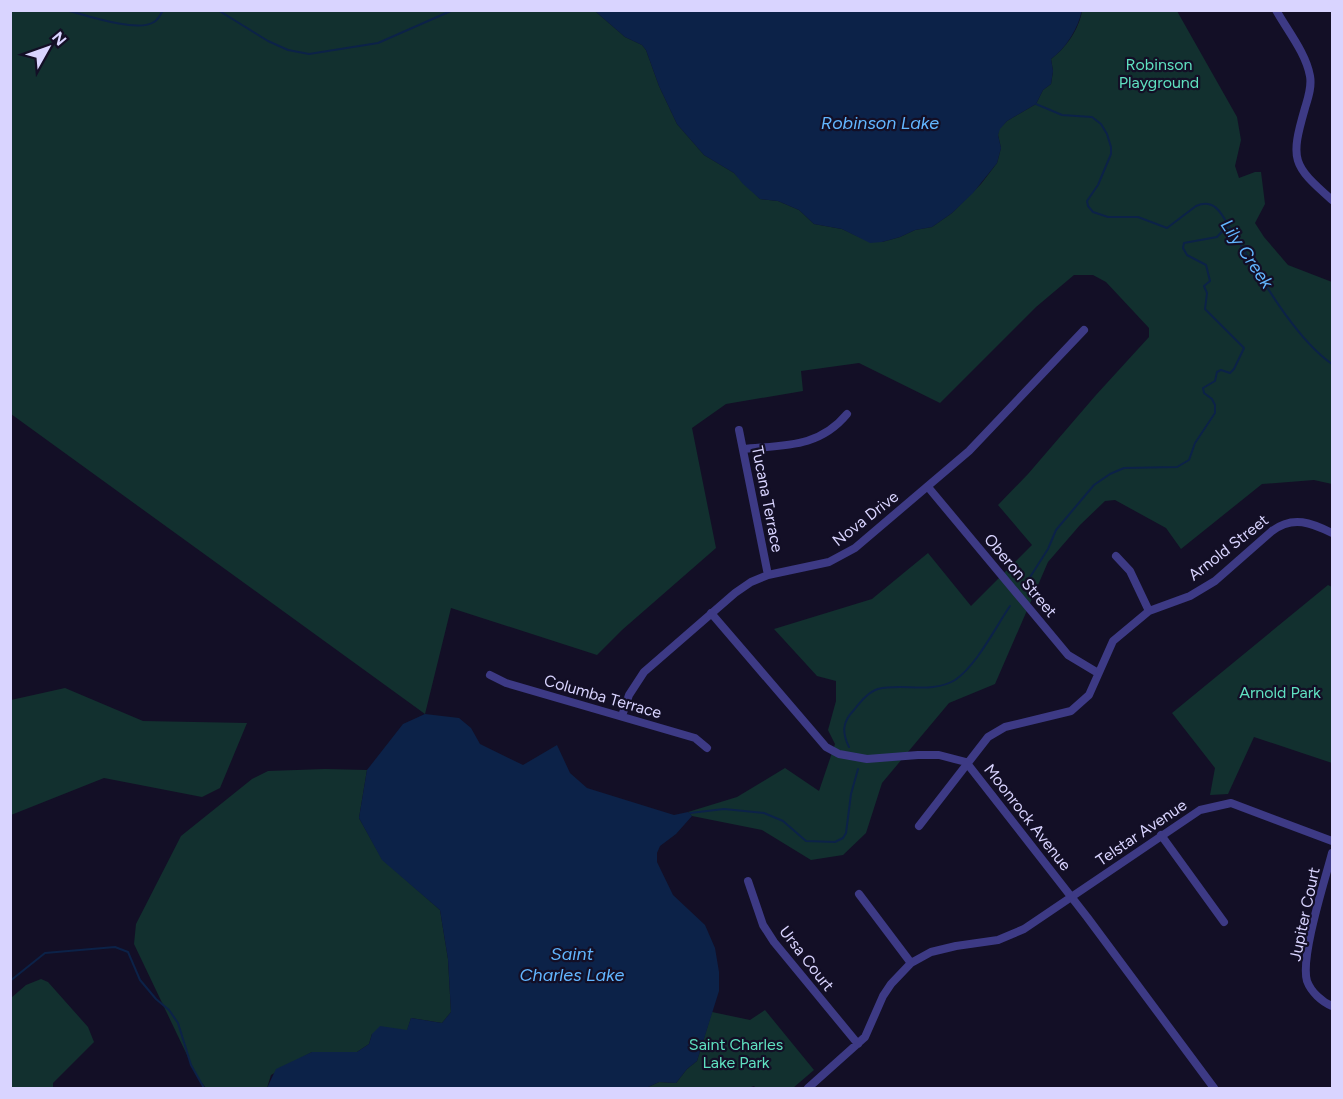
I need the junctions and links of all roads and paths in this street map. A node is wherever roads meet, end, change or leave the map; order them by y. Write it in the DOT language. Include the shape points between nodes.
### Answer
graph roads {
  1 [pos="1276,10"];
  2 [pos="1332,200"];
  3 [pos="1084,330"];
  4 [pos="847,414"];
  5 [pos="739,430"];
  6 [pos="743,449"];
  7 [pos="928,487"];
  8 [pos="1332,533"];
  9 [pos="1116,556"];
  10 [pos="768,575"];
  11 [pos="1149,610"];
  12 [pos="711,614"];
  13 [pos="1098,673"];
  14 [pos="490,675"];
  15 [pos="622,716"];
  16 [pos="707,748"];
  17 [pos="966,762"];
  18 [pos="919,826"];
  19 [pos="1161,835"];
  20 [pos="1332,841"];
  21 [pos="1332,854"];
  22 [pos="748,881"];
  23 [pos="859,894"];
  24 [pos="1071,896"];
  25 [pos="1224,922"];
  26 [pos="911,963"];
  27 [pos="1332,1006"];
  28 [pos="858,1044"];
  29 [pos="808,1089"];
  30 [pos="1214,1089"];
  1 -- 2 [label="street" via="1310,77 1296,138 1298,161 1310,180"];
  3 -- 7 [label="street, Nova Drive" via="969,451"];
  4 -- 6 [label="street" via="836,427 809,441"];
  5 -- 6 [label="street, Tucana Terrace"];
  6 -- 10 [label="street, Tucana Terrace"];
  7 -- 10 [label="street, Nova Drive" via="842,556 821,565"];
  7 -- 13 [label="street, Oberon Street" via="1068,655"];
  8 -- 11 [label="street, Arnold Street" via="1305,522 1283,524 1208,586"];
  9 -- 11 [label="street" via="1130,571"];
  10 -- 12 [label="street, Nova Drive" via="744,587"];
  11 -- 13 [label="street, Arnold Street" via="1113,641"];
  12 -- 15 [label="street, Nova Drive" via="638,678"];
  12 -- 17 [label="street, Moonrock Avenue" via="826,747 839,754 867,759 939,755"];
  13 -- 17 [label="street, Arnold Street" via="1089,695 1071,711 1005,727 988,737"];
  14 -- 15 [label="street, Columba Terrace"];
  15 -- 16 [label="street, Columba Terrace" via="695,738"];
  17 -- 18 [label="street, Arnold Street"];
  17 -- 24 [label="street, Moonrock Avenue"];
  19 -- 20 [label="street, Telstar Avenue" via="1200,810 1231,803"];
  19 -- 24 [label="street, Telstar Avenue"];
  19 -- 25 [label="street"];
  21 -- 27 [label="street, Jupiter Court" via="1306,963 1307,981 1316,995"];
  22 -- 28 [label="street, Ursa Court" via="763,925 774,942"];
  23 -- 26 [label="street"];
  24 -- 26 [label="street, Telstar Avenue" via="1024,929 998,940 931,952"];
  24 -- 30 [label="street, Moonrock Avenue"];
  26 -- 28 [label="street" via="883,996"];
  28 -- 29 [label="street"];
}
